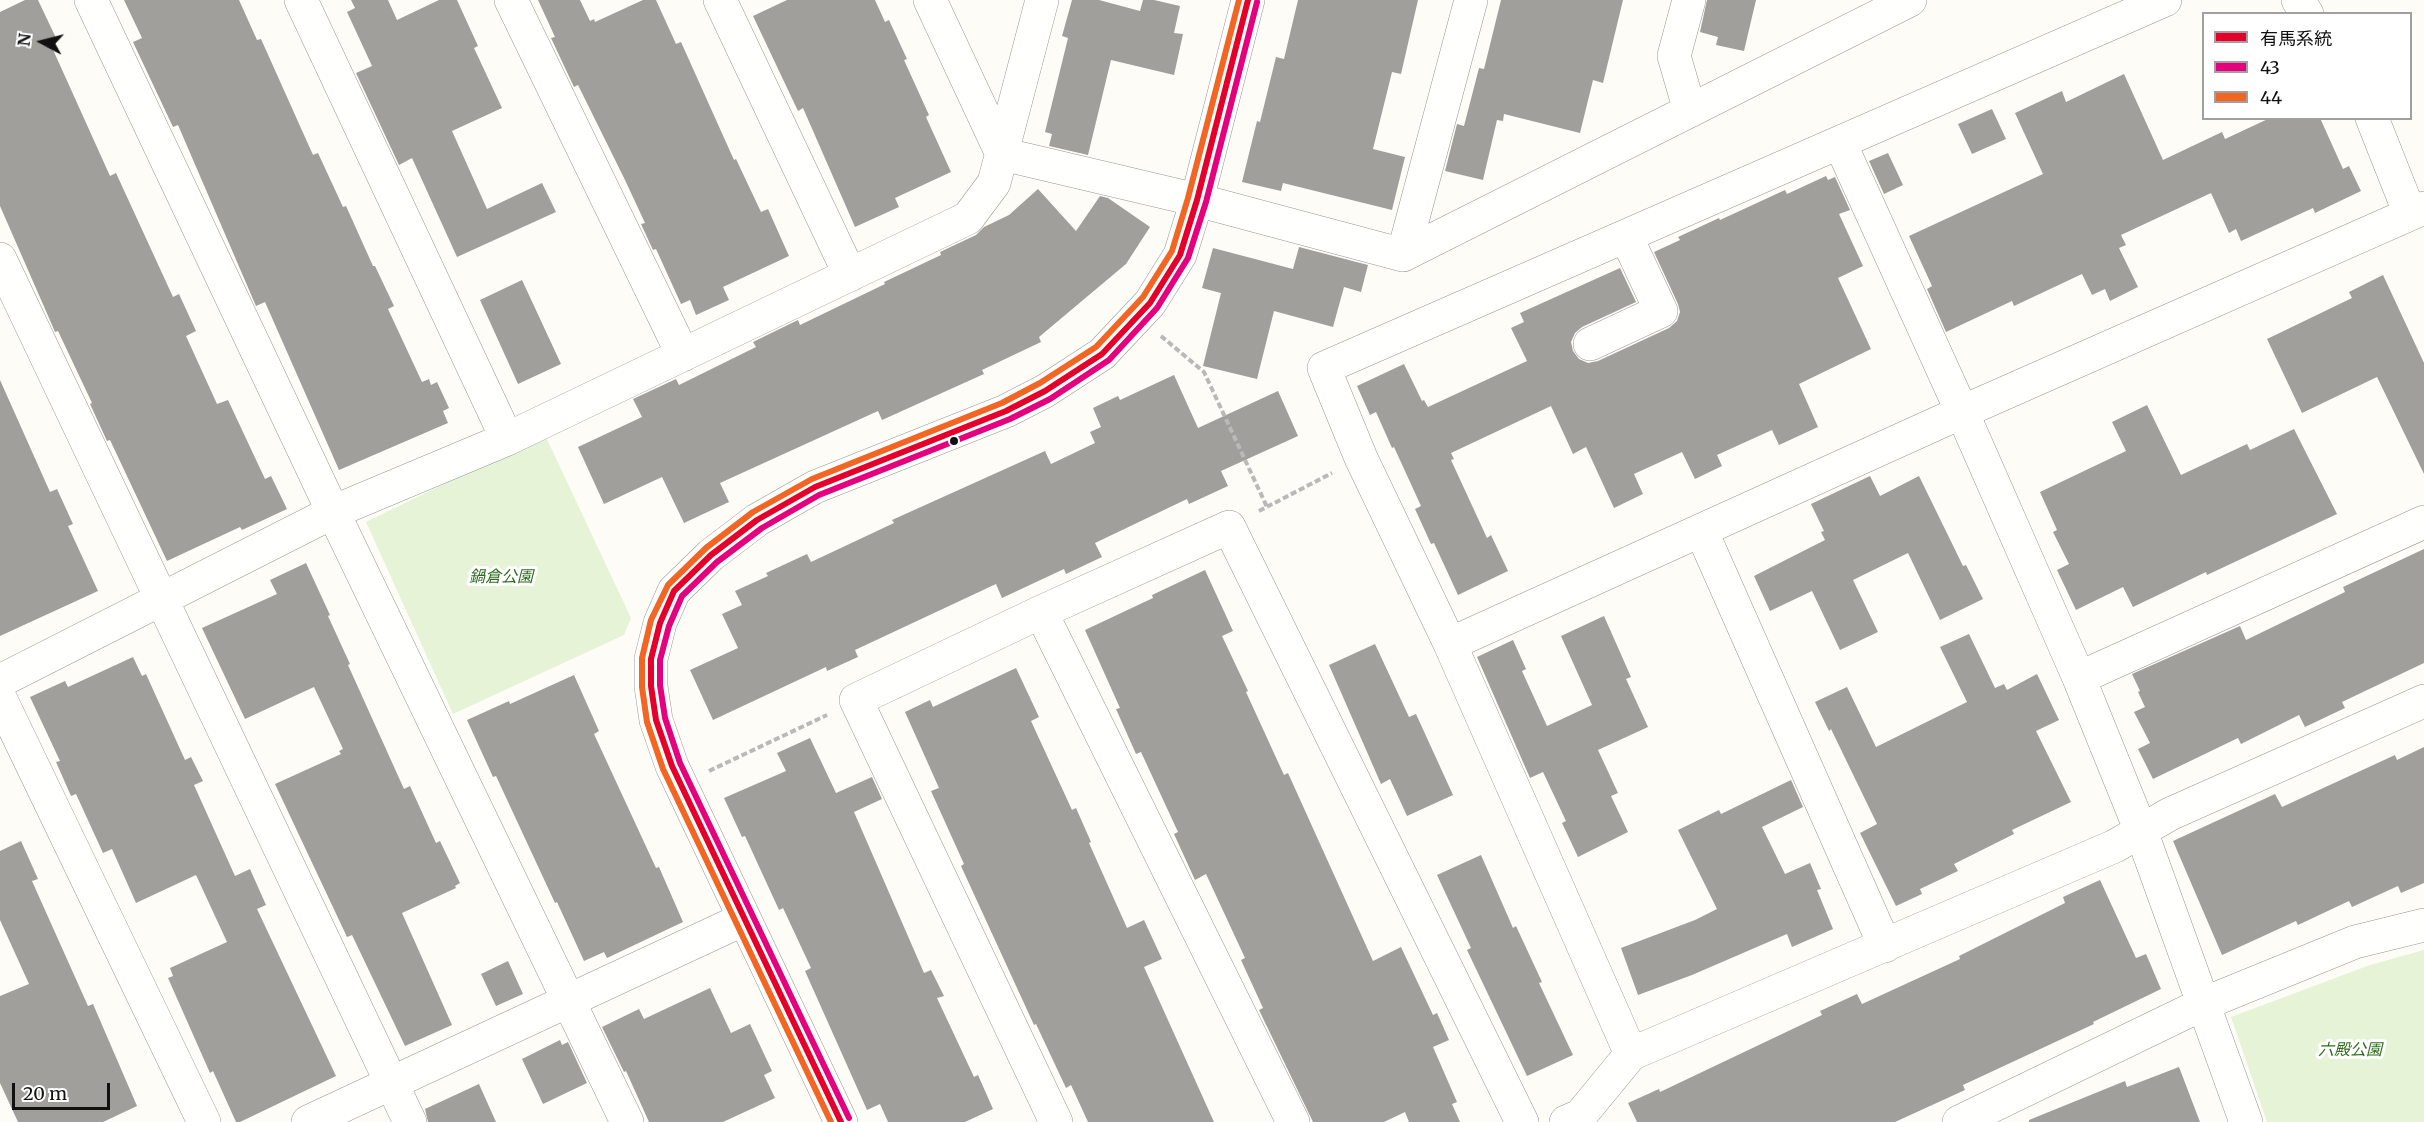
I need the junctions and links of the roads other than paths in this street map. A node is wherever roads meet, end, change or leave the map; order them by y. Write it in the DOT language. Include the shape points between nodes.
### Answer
graph roads {
  1 [pos="91,0"];
  2 [pos="301,0"];
  3 [pos="511,0"];
  4 [pos="720,0"];
  5 [pos="930,0"];
  6 [pos="1042,0"];
  7 [pos="1248,0"];
  8 [pos="1471,0"];
  9 [pos="1689,0"];
  10 [pos="1910,0"];
  11 [pos="2165,0"];
  12 [pos="1690,111"];
  13 [pos="2373,120"];
  14 [pos="1840,143"];
  15 [pos="1002,154"];
  16 [pos="1197,200"];
  17 [pos="2417,211"];
  18 [pos="1626,236"];
  19 [pos="1403,255"];
  20 [pos="0,260"];
  21 [pos="850,275"];
  22 [pos="1590,344"];
  23 [pos="683,355"];
  24 [pos="1962,412"];
  25 [pos="507,439"];
  26 [pos="333,512"];
  27 [pos="2424,522"];
  28 [pos="1701,530"];
  29 [pos="160,599"];
  30 [pos="1041,612"];
  31 [pos="1450,644"];
  32 [pos="2079,678"];
  33 [pos="0,681"];
  34 [pos="0,698"];
  35 [pos="2424,701"];
  36 [pos="2141,831"];
  37 [pos="744,919"];
  38 [pos="2424,925"];
  39 [pos="1885,946"];
  40 [pos="570,1000"];
  41 [pos="2203,1004"];
  42 [pos="1631,1054"];
  43 [pos="391,1083"];
  44 [pos="1577,1120"];
  45 [pos="204,1122"];
  46 [pos="308,1122"];
  47 [pos="410,1122"];
  48 [pos="627,1122"];
  49 [pos="842,1122"];
  50 [pos="1056,1122"];
  51 [pos="1293,1122"];
  52 [pos="1522,1122"];
  53 [pos="1959,1122"];
  54 [pos="2246,1122"];
  1 -- 26 [label="street"];
  2 -- 25 [label="street"];
  3 -- 23 [label="street"];
  4 -- 21 [label="street"];
  5 -- 15 [label="street"];
  6 -- 15 [label="street"];
  7 -- 16 [label="street"];
  8 -- 19 [label="street"];
  9 -- 12 [label="street" via="1674,56"];
  10 -- 12 [label="street"];
  11 -- 14 [label="street"];
  12 -- 19 [label="street"];
  13 -- 17 [label="street"];
  14 -- 18 [label="street"];
  14 -- 24 [label="street"];
  15 -- 16 [label="street"];
  15 -- 21 [label="street" via="994,183 968,218"];
  16 -- 19 [label="street"];
  16 -- 37 [label="street" via="1180,255 1150,303 1102,354 1045,392 1005,411 815,487 757,520 711,555 674,591 660,623 651,659 656,720 672,766"];
  17 -- 24 [label="street"];
  18 -- 22 [label="street" via="1661,311"];
  18 -- 31 [label="street" via="1323,368 1360,458"];
  20 -- 29 [label="street"];
  21 -- 23 [label="street"];
  23 -- 25 [label="street"];
  24 -- 28 [label="street"];
  24 -- 32 [label="street"];
  25 -- 26 [label="street"];
  26 -- 29 [label="street"];
  26 -- 40 [label="street"];
  27 -- 32 [label="street"];
  28 -- 31 [label="street"];
  28 -- 39 [label="street"];
  29 -- 33 [label="street"];
  29 -- 43 [label="street"];
  30 -- 50 [label="street" via="856,700"];
  30 -- 51 [label="street"];
  30 -- 52 [label="street" via="1229,527"];
  31 -- 42 [label="street"];
  32 -- 36 [label="street"];
  34 -- 45 [label="street"];
  35 -- 36 [label="street" via="2170,814"];
  36 -- 39 [label="street" via="2115,846"];
  36 -- 41 [label="street"];
  37 -- 40 [label="street"];
  37 -- 49 [label="street"];
  38 -- 41 [label="street" via="2355,942"];
  39 -- 42 [label="street"];
  40 -- 43 [label="street"];
  40 -- 48 [label="street"];
  41 -- 53 [label="street"];
  41 -- 54 [label="street"];
  42 -- 44 [label="street"];
  43 -- 46 [label="street"];
  43 -- 47 [label="street"];
}
